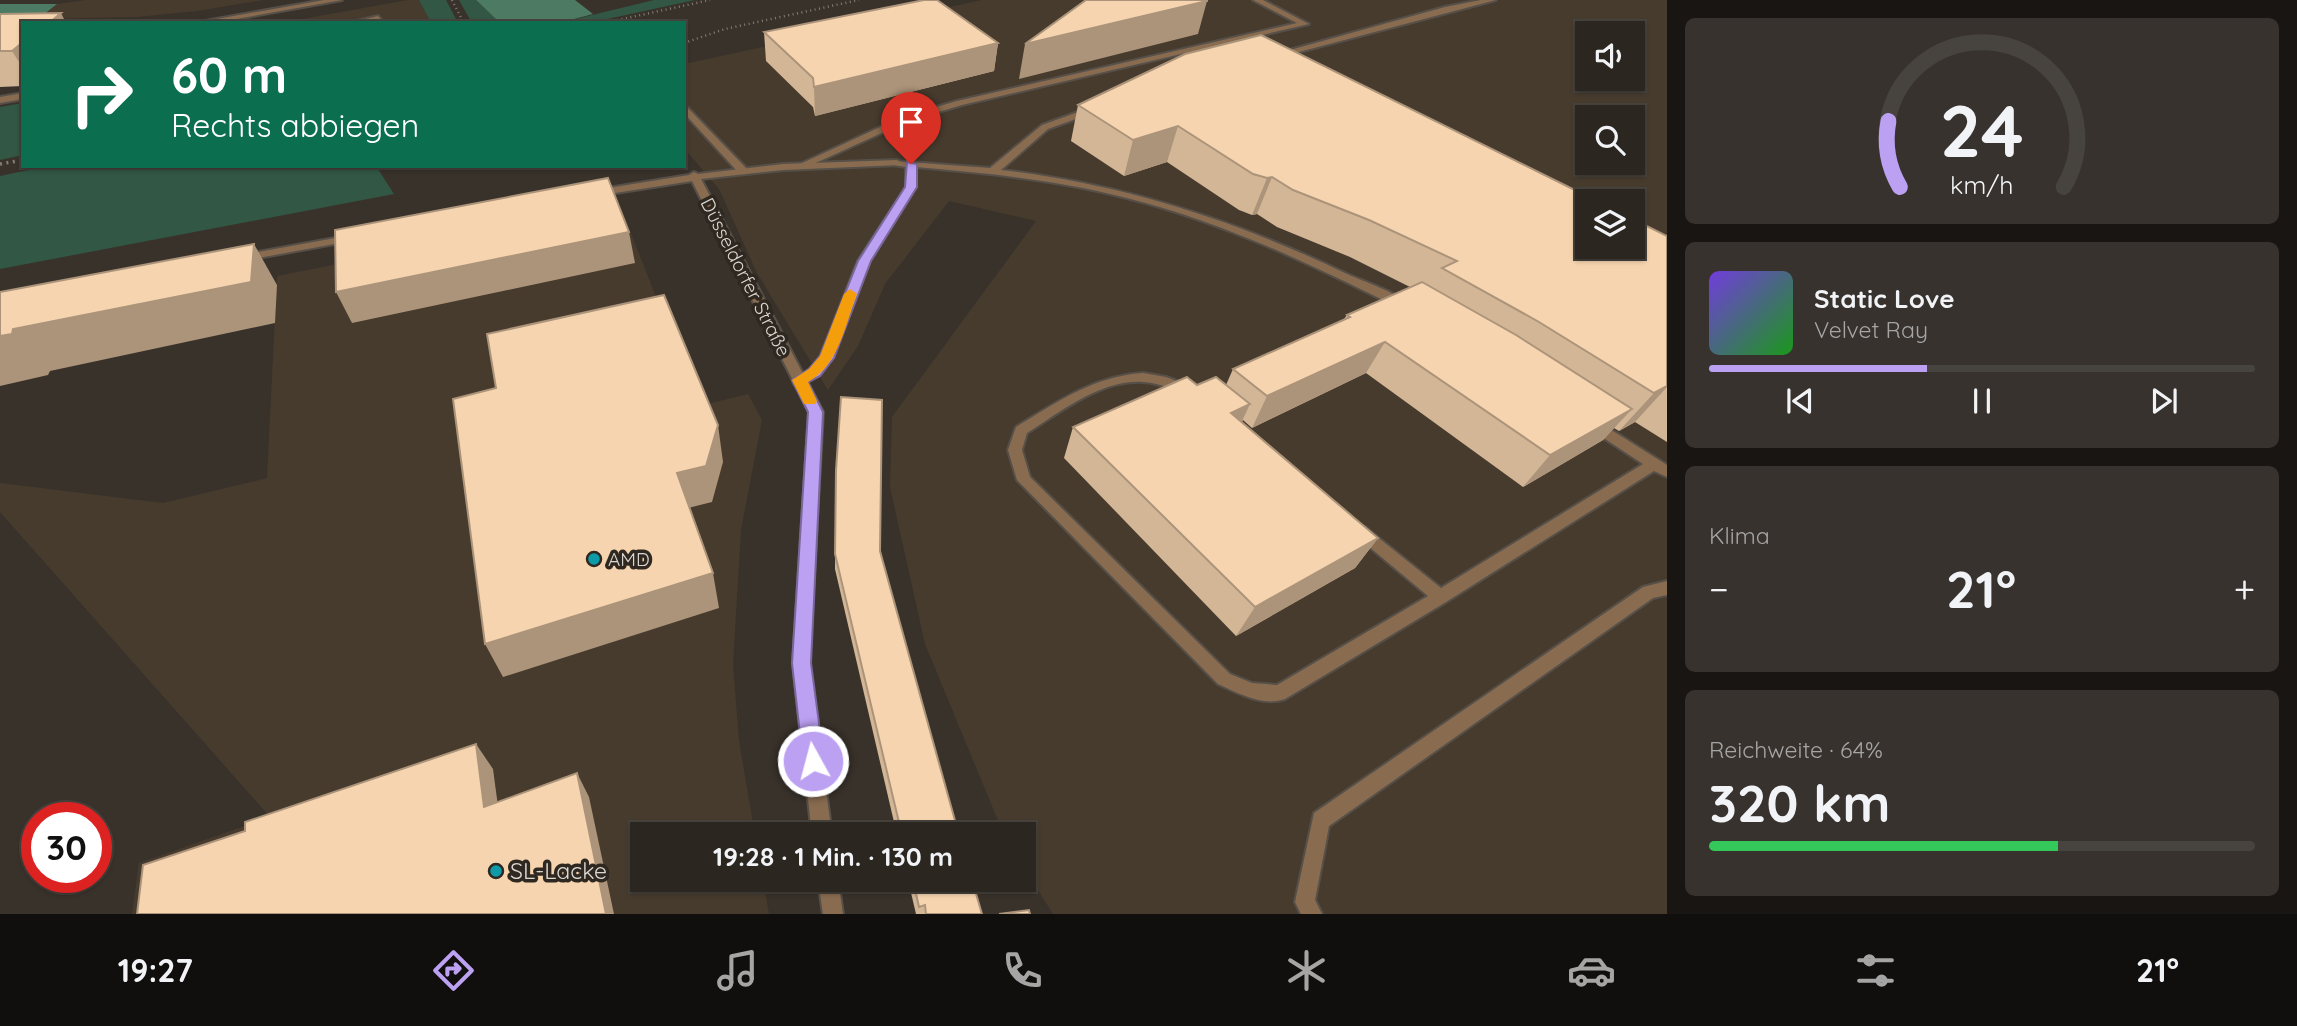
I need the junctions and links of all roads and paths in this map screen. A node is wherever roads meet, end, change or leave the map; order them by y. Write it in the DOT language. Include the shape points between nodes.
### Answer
graph roads {
  1 [pos="338,0"];
  2 [pos="452,0"];
  3 [pos="710,0"];
  4 [pos="859,0"];
  5 [pos="1257,0"];
  6 [pos="1492,0"];
  7 [pos="210,21"];
  8 [pos="363,21"];
  9 [pos="379,21"];
  10 [pos="463,21"];
  11 [pos="613,21"];
  12 [pos="686,42"];
  13 [pos="1261,59"];
  14 [pos="21,96"];
  15 [pos="0,100"];
  16 [pos="1106,105"];
  17 [pos="686,109"];
  18 [pos="21,160"];
  19 [pos="0,164"];
  20 [pos="804,164"];
  21 [pos="911,164"];
  22 [pos="742,170"];
  23 [pos="993,170"];
  24 [pos="694,176"];
  25 [pos="584,195"];
  26 [pos="365,236"];
  27 [pos="228,261"];
  28 [pos="1418,314"];
  29 [pos="799,380"];
  30 [pos="1208,403"];
  31 [pos="1584,418"];
  32 [pos="1660,468"];
  33 [pos="1345,518"];
  34 [pos="1667,588"];
  35 [pos="1440,597"];
  36 [pos="820,822"];
  37 [pos="830,892"];
  38 [pos="833,914"];
  39 [pos="1312,914"];
  1 -- 7 [label="street"];
  2 -- 10 [label="path"];
  3 -- 11 [label="path"];
  4 -- 12 [label="path" via="725,29"];
  5 -- 20 [label="street" via="1304,24 960,103 905,119"];
  6 -- 13 [label="street"];
  8 -- 9 [label="street"];
  14 -- 15 [label="street"];
  16 -- 23 [label="street" via="1045,127"];
  17 -- 22 [label="street"];
  18 -- 19 [label="path"];
  20 -- 21 [label="street"];
  20 -- 22 [label="street"];
  21 -- 23 [label="street"];
  21 -- 29 [label="street" via="911,187 864,261 827,358 815,372"];
  22 -- 24 [label="street"];
  23 -- 28 [label="street" via="1128,195 1207,219 1300,255"];
  24 -- 25 [label="street"];
  24 -- 29 [label="street, Düsseldorfer Straße"];
  26 -- 27 [label="street"];
  29 -- 36 [label="street, Düsseldorfer Straße" via="816,412 801,663"];
  30 -- 35 [label="street" via="1174,383 1136,377 1105,382 1021,430 1015,450 1024,480 1224,679 1251,691 1279,693"];
  31 -- 32 [label="street"];
  32 -- 35 [label="street"];
  33 -- 35 [label="street"];
  34 -- 39 [label="street" via="1649,592 1321,820 1305,902"];
  37 -- 38 [label="street"];
}
